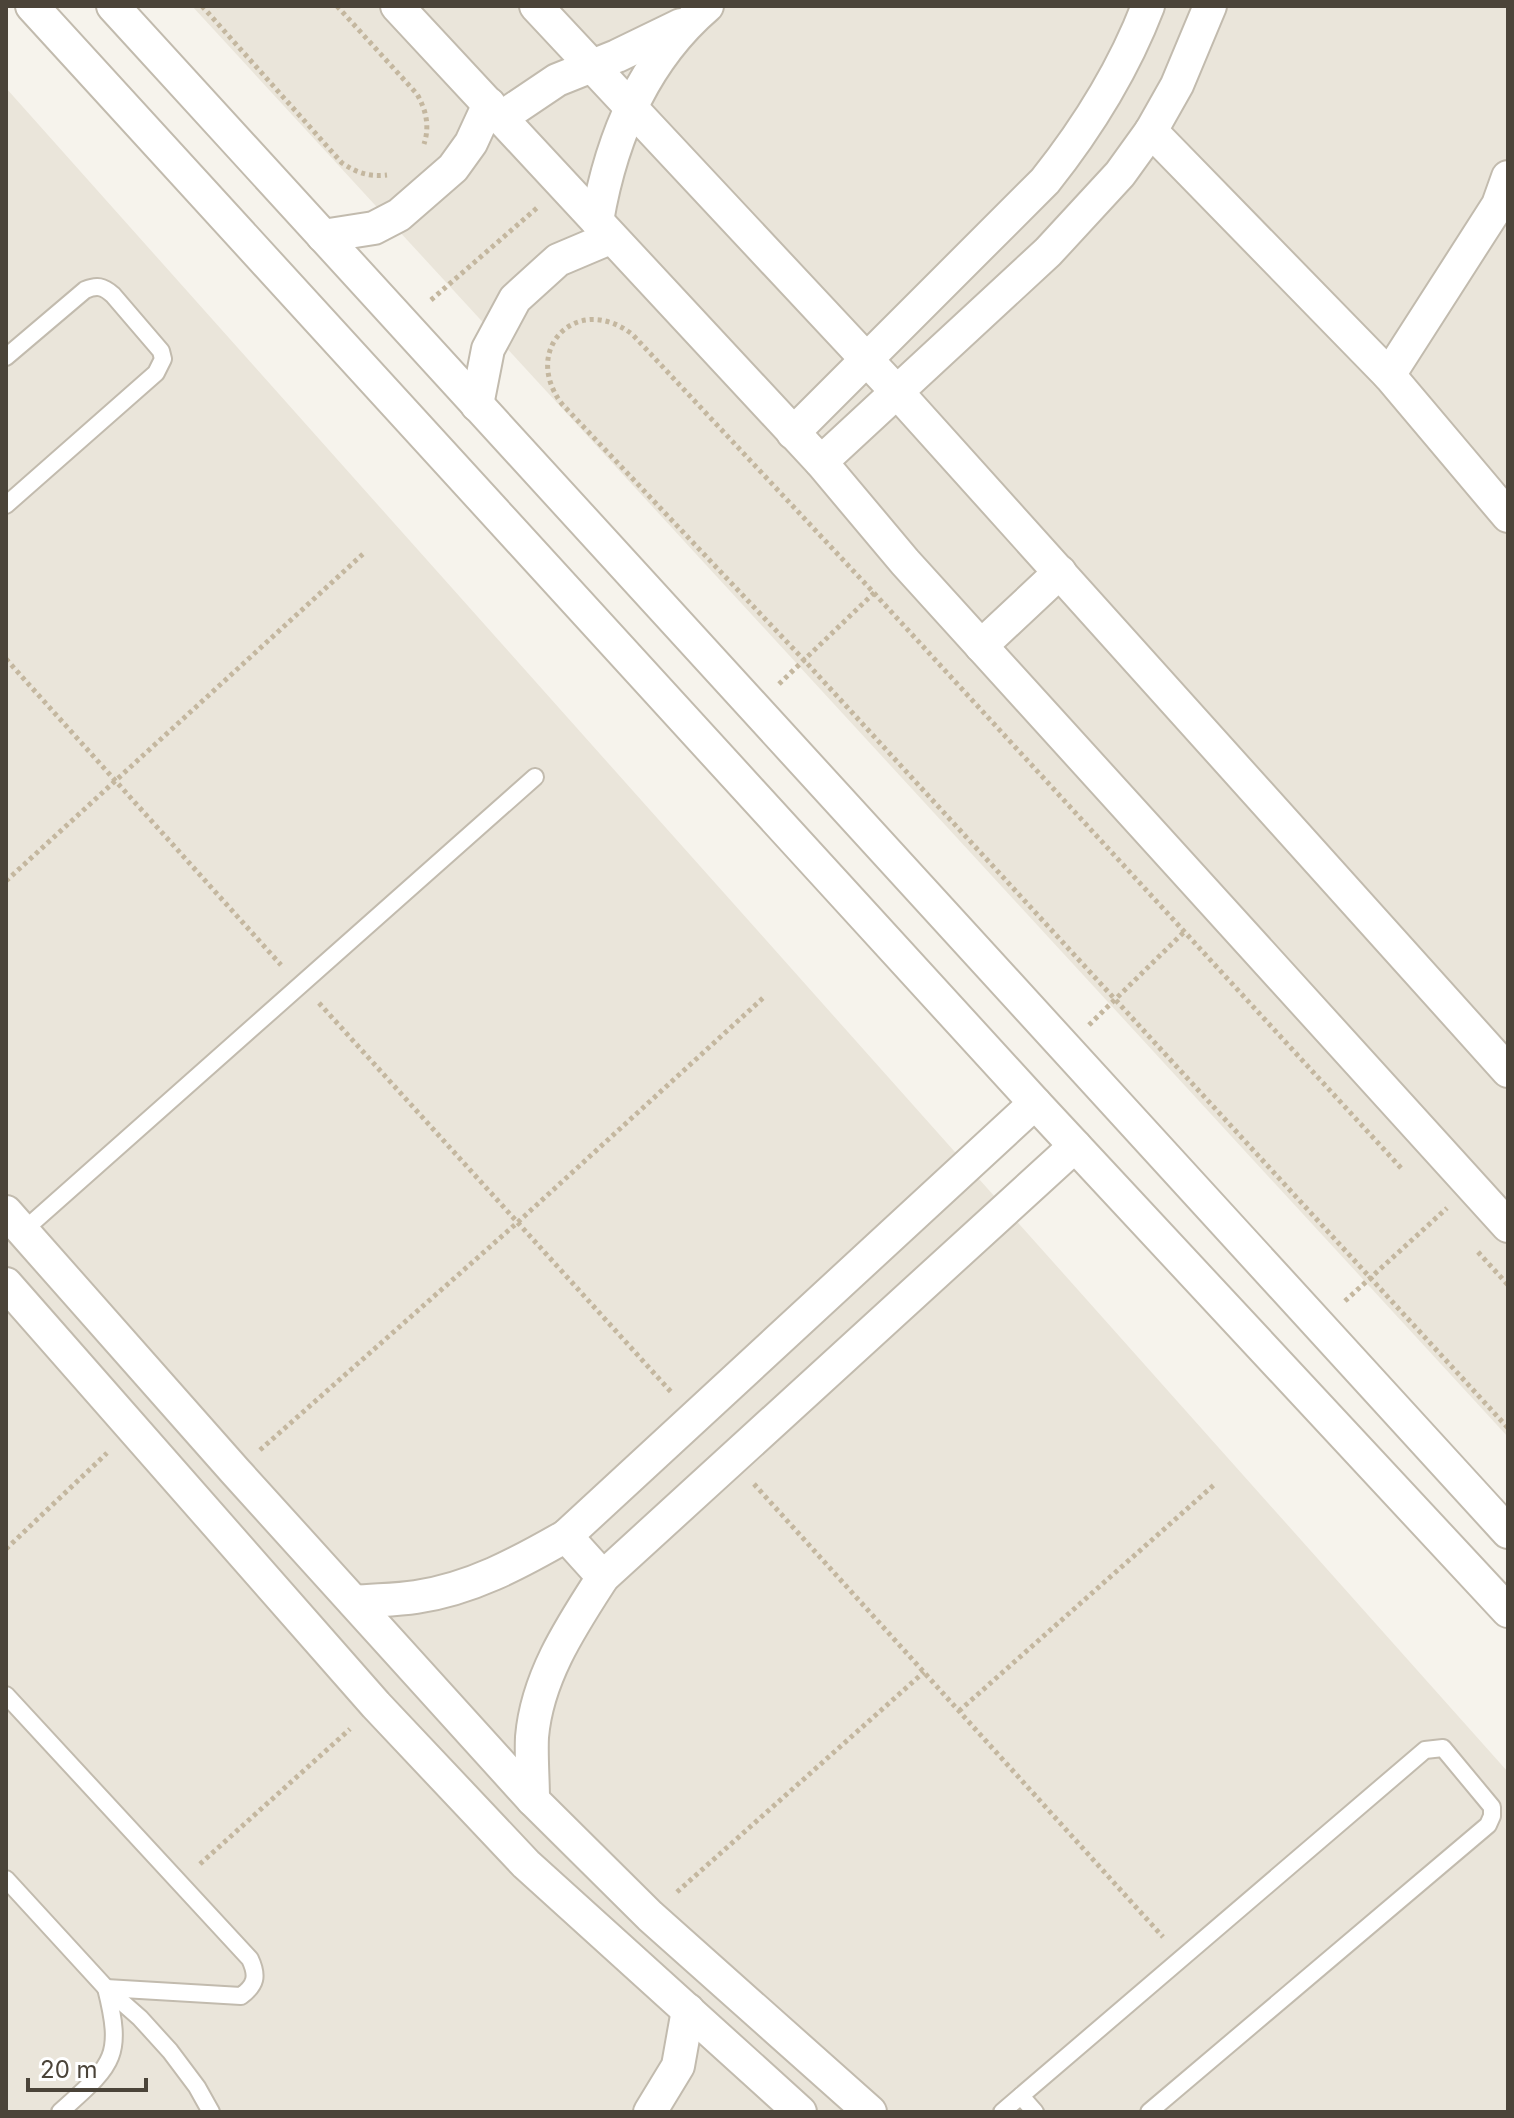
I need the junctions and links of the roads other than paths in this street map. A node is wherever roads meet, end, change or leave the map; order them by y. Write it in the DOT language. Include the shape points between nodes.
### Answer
graph roads {
  1 [pos="32,6"];
  2 [pos="113,6"];
  3 [pos="397,6"];
  4 [pos="536,6"];
  5 [pos="1148,6"];
  6 [pos="1210,6"];
  7 [pos="699,13"];
  8 [pos="591,67"];
  9 [pos="630,107"];
  10 [pos="495,110"];
  11 [pos="1151,131"];
  12 [pos="1508,177"];
  13 [pos="604,230"];
  14 [pos="323,236"];
  15 [pos="6,357"];
  16 [pos="868,360"];
  17 [pos="1389,375"];
  18 [pos="897,392"];
  19 [pos="477,405"];
  20 [pos="793,433"];
  21 [pos="821,462"];
  22 [pos="6,505"];
  23 [pos="1508,516"];
  24 [pos="1060,572"];
  25 [pos="981,646"];
  26 [pos="535,777"];
  27 [pos="1508,1071"];
  28 [pos="1035,1103"];
  29 [pos="1075,1146"];
  30 [pos="15,1221"];
  31 [pos="1508,1226"];
  32 [pos="6,1284"];
  33 [pos="1508,1532"];
  34 [pos="566,1536"];
  35 [pos="603,1577"];
  36 [pos="354,1602"];
  37 [pos="1508,1611"];
  38 [pos="6,1695"];
  39 [pos="533,1800"];
  40 [pos="6,1879"];
  41 [pos="106,1988"];
  42 [pos="688,2010"];
  43 [pos="1021,2096"];
  44 [pos="60,2112"];
  45 [pos="211,2112"];
  46 [pos="650,2112"];
  47 [pos="800,2112"];
  48 [pos="870,2112"];
  49 [pos="1002,2112"];
  50 [pos="1035,2112"];
  51 [pos="1149,2112"];
  1 -- 28 [label="street"];
  2 -- 14 [label="street"];
  3 -- 10 [label="street"];
  4 -- 8 [label="street"];
  5 -- 16 [label="street" via="1110,90 1080,138 1045,181"];
  6 -- 11 [label="street"];
  7 -- 8 [label="street"];
  7 -- 9 [label="street" via="657,61"];
  8 -- 9 [label="street"];
  8 -- 10 [label="street"];
  9 -- 13 [label="street" via="604,182"];
  9 -- 16 [label="street"];
  10 -- 13 [label="street"];
  10 -- 14 [label="street" via="453,168 399,215 374,228"];
  11 -- 17 [label="street"];
  11 -- 18 [label="street" via="1085,215"];
  12 -- 17 [label="street" via="1498,205"];
  13 -- 19 [label="street" via="558,260 515,299 488,349"];
  13 -- 20 [label="street"];
  14 -- 19 [label="street"];
  15 -- 22 [label="lane" via="95,286 113,295 163,359 156,373"];
  16 -- 18 [label="street"];
  16 -- 20 [label="street"];
  17 -- 23 [label="street"];
  18 -- 21 [label="street"];
  18 -- 24 [label="street"];
  19 -- 33 [label="street"];
  20 -- 21 [label="street"];
  21 -- 25 [label="street"];
  24 -- 25 [label="street"];
  24 -- 27 [label="street"];
  25 -- 31 [label="street"];
  26 -- 30 [label="lane" via="301,985"];
  28 -- 29 [label="street"];
  28 -- 34 [label="street"];
  29 -- 35 [label="street"];
  29 -- 37 [label="street"];
  30 -- 36 [label="street"];
  32 -- 42 [label="street" via="376,1705 526,1864"];
  34 -- 35 [label="street"];
  34 -- 36 [label="street" via="518,1564 466,1585 417,1597"];
  35 -- 39 [label="street" via="570,1627 543,1685 532,1735"];
  36 -- 39 [label="street"];
  38 -- 41 [label="lane" via="250,1959 256,1972 253,1987 241,1996"];
  39 -- 48 [label="street" via="650,1916"];
  40 -- 41 [label="lane"];
  41 -- 44 [label="lane" via="115,2024 111,2056 93,2082"];
  41 -- 45 [label="lane" via="170,2051"];
  42 -- 46 [label="street" via="678,2066"];
  42 -- 47 [label="street"];
  43 -- 49 [label="lane"];
  43 -- 50 [label="lane"];
  43 -- 51 [label="lane" via="1425,1750 1443,1748 1492,1807 1488,1825"];
}
